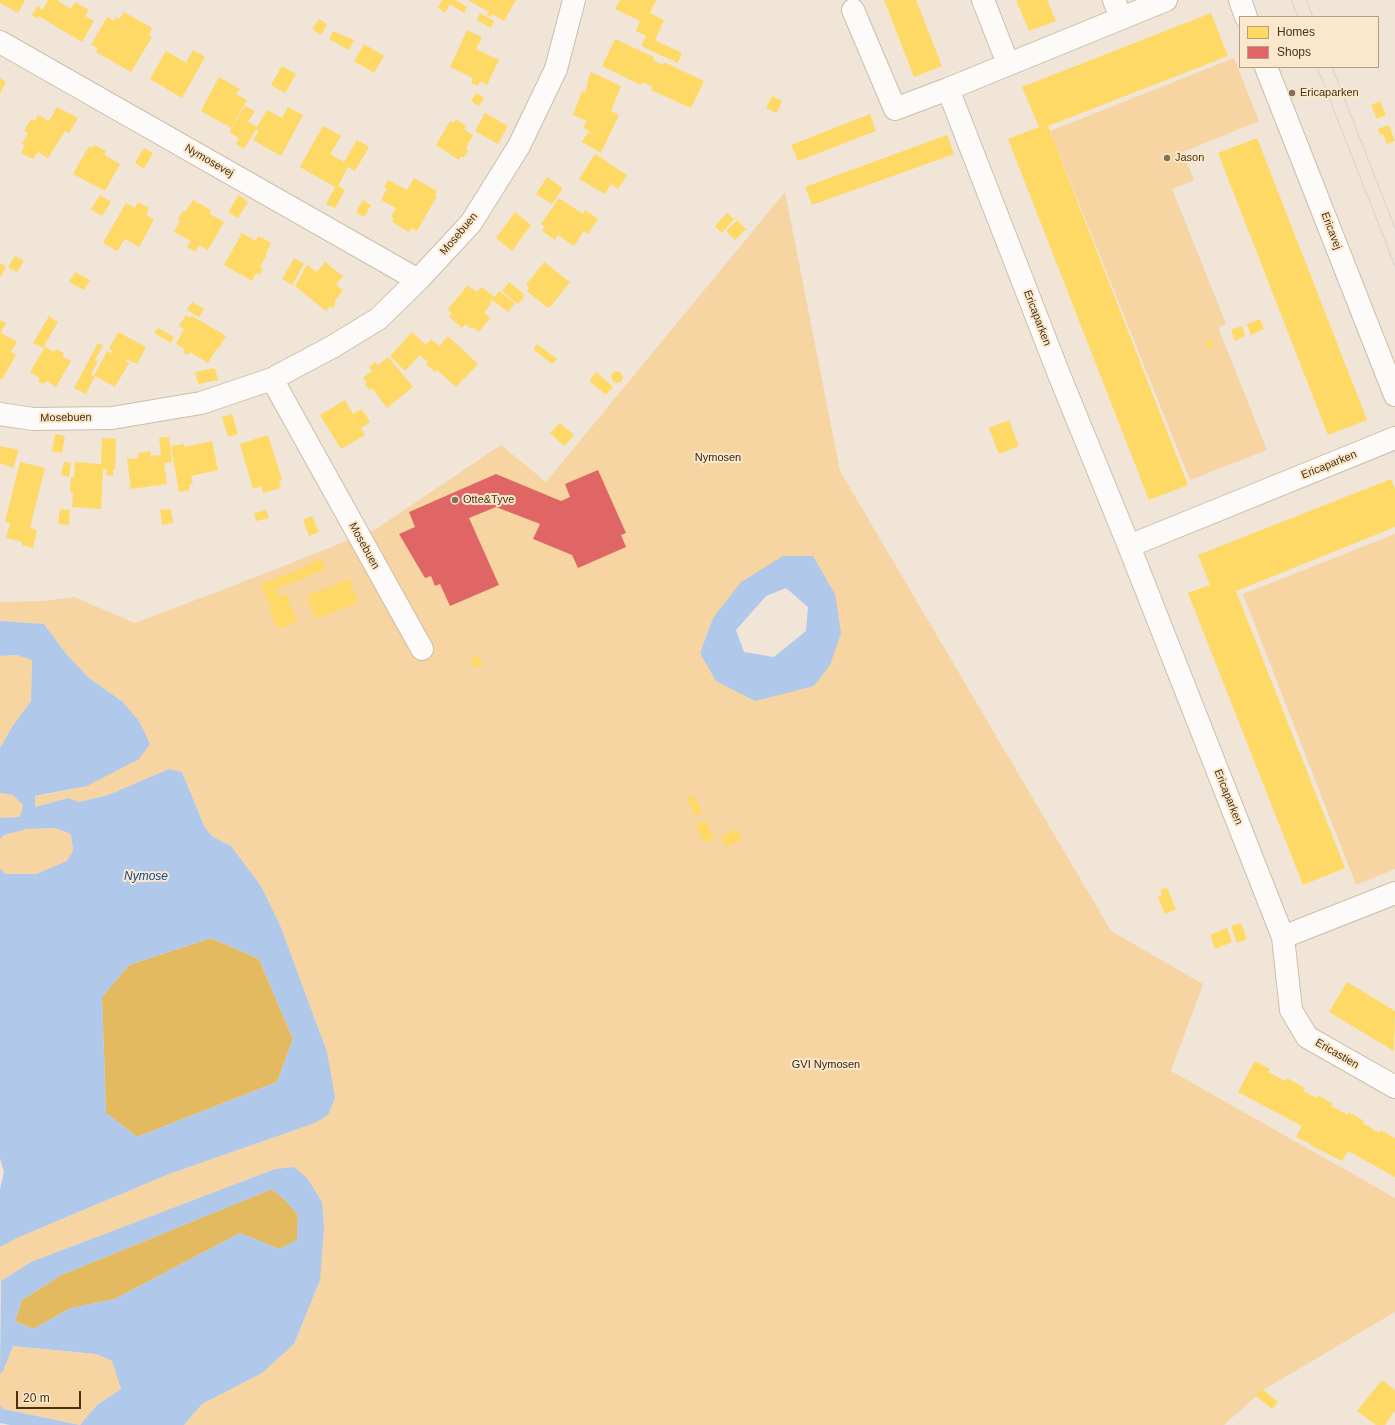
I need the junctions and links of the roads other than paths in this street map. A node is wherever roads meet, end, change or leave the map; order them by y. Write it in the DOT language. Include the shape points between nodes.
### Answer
graph roads {
  1 [pos="574,0"];
  2 [pos="982,0"];
  3 [pos="1166,0"];
  4 [pos="1240,0"];
  5 [pos="1118,9"];
  6 [pos="853,10"];
  7 [pos="1246,16"];
  8 [pos="0,42"];
  9 [pos="1008,64"];
  10 [pos="1266,68"];
  11 [pos="948,89"];
  12 [pos="418,280"];
  13 [pos="272,379"];
  14 [pos="1395,395"];
  15 [pos="0,414"];
  16 [pos="1395,438"];
  17 [pos="1129,546"];
  18 [pos="422,649"];
  19 [pos="1395,893"];
  20 [pos="1283,937"];
  21 [pos="1395,1088"];
  1 -- 12 [label="street, Mosebuen" via="556,69 519,146 471,223"];
  2 -- 9 [label="street"];
  3 -- 5 [label="street"];
  4 -- 7 [label="street"];
  5 -- 9 [label="street"];
  6 -- 11 [label="street" via="895,108"];
  8 -- 12 [label="street, Nymosevej"];
  9 -- 11 [label="street"];
  10 -- 14 [label="street, Ericavej"];
  11 -- 17 [label="street, Ericaparken"];
  12 -- 13 [label="street, Mosebuen" via="378,319"];
  13 -- 15 [label="street, Mosebuen" via="201,403 112,418 34,418"];
  13 -- 18 [label="street, Mosebuen"];
  16 -- 17 [label="street, Ericaparken"];
  17 -- 20 [label="street, Ericaparken"];
  19 -- 20 [label="street"];
  20 -- 21 [label="street, Ericastien" via="1291,1010 1307,1037"];
}
